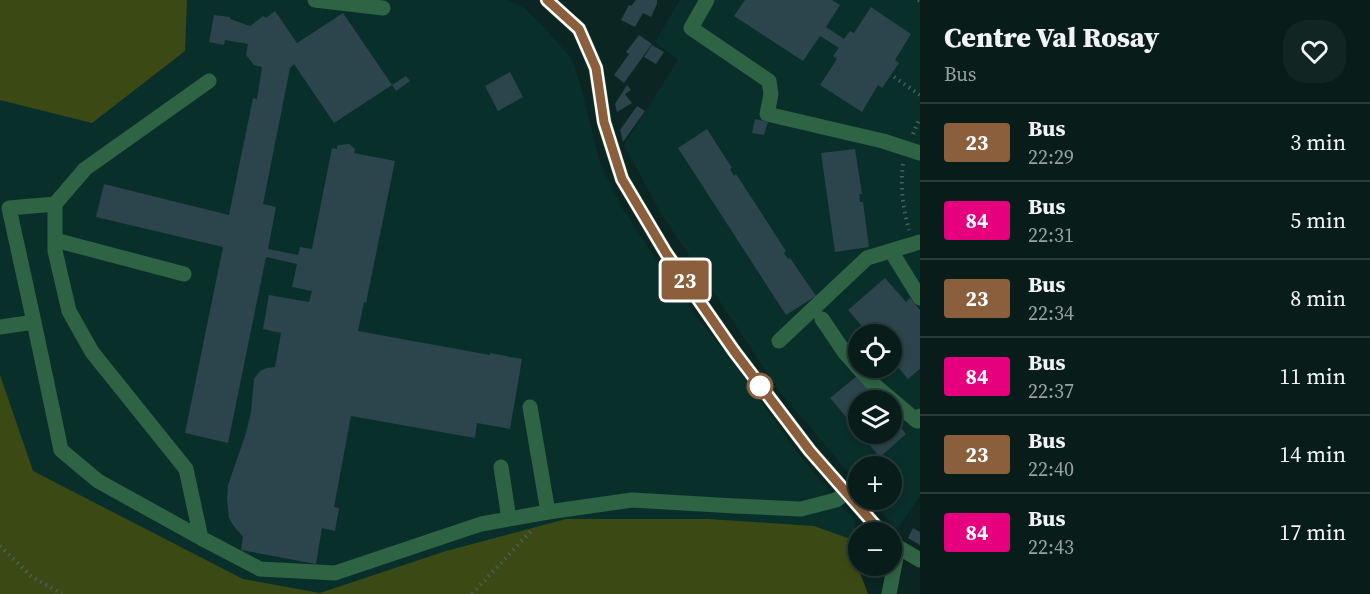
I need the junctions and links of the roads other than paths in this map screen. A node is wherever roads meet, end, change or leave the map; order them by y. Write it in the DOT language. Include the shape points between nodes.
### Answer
graph roads {
  1 [pos="315,0"];
  2 [pos="547,0"];
  3 [pos="707,0"];
  4 [pos="383,8"];
  5 [pos="209,81"];
  6 [pos="913,151"];
  7 [pos="55,204"];
  8 [pos="55,240"];
  9 [pos="917,243"];
  10 [pos="891,251"];
  11 [pos="184,274"];
  12 [pos="920,298"];
  13 [pos="822,319"];
  14 [pos="34,322"];
  15 [pos="0,327"];
  16 [pos="779,341"];
  17 [pos="530,407"];
  18 [pos="920,416"];
  19 [pos="501,467"];
  20 [pos="846,493"];
  21 [pos="548,512"];
  22 [pos="508,519"];
  23 [pos="872,522"];
  24 [pos="201,538"];
  25 [pos="902,548"];
  26 [pos="920,560"];
  27 [pos="891,576"];
  28 [pos="889,594"];
  1 -- 4 [label="street"];
  2 -- 20 [label="street" via="579,29 596,68 604,122 622,179 666,253 734,351"];
  3 -- 6 [label="street" via="692,28 769,81 767,114"];
  5 -- 7 [label="street" via="85,169"];
  7 -- 8 [label="street"];
  7 -- 14 [label="street" via="9,208"];
  8 -- 11 [label="street"];
  8 -- 24 [label="street" via="69,311 92,352 186,469"];
  9 -- 10 [label="street"];
  10 -- 12 [label="street"];
  10 -- 16 [label="street" via="867,258"];
  13 -- 18 [label="street" via="845,354 871,382 917,421"];
  14 -- 15 [label="street"];
  14 -- 24 [label="street" via="61,450 98,481"];
  17 -- 21 [label="street"];
  19 -- 22 [label="street"];
  20 -- 21 [label="street" via="836,500 801,508 632,500"];
  20 -- 23 [label="street"];
  21 -- 22 [label="street"];
  22 -- 24 [label="street" via="481,524 335,573 260,568"];
  25 -- 26 [label="street"];
  27 -- 28 [label="street"];
}
